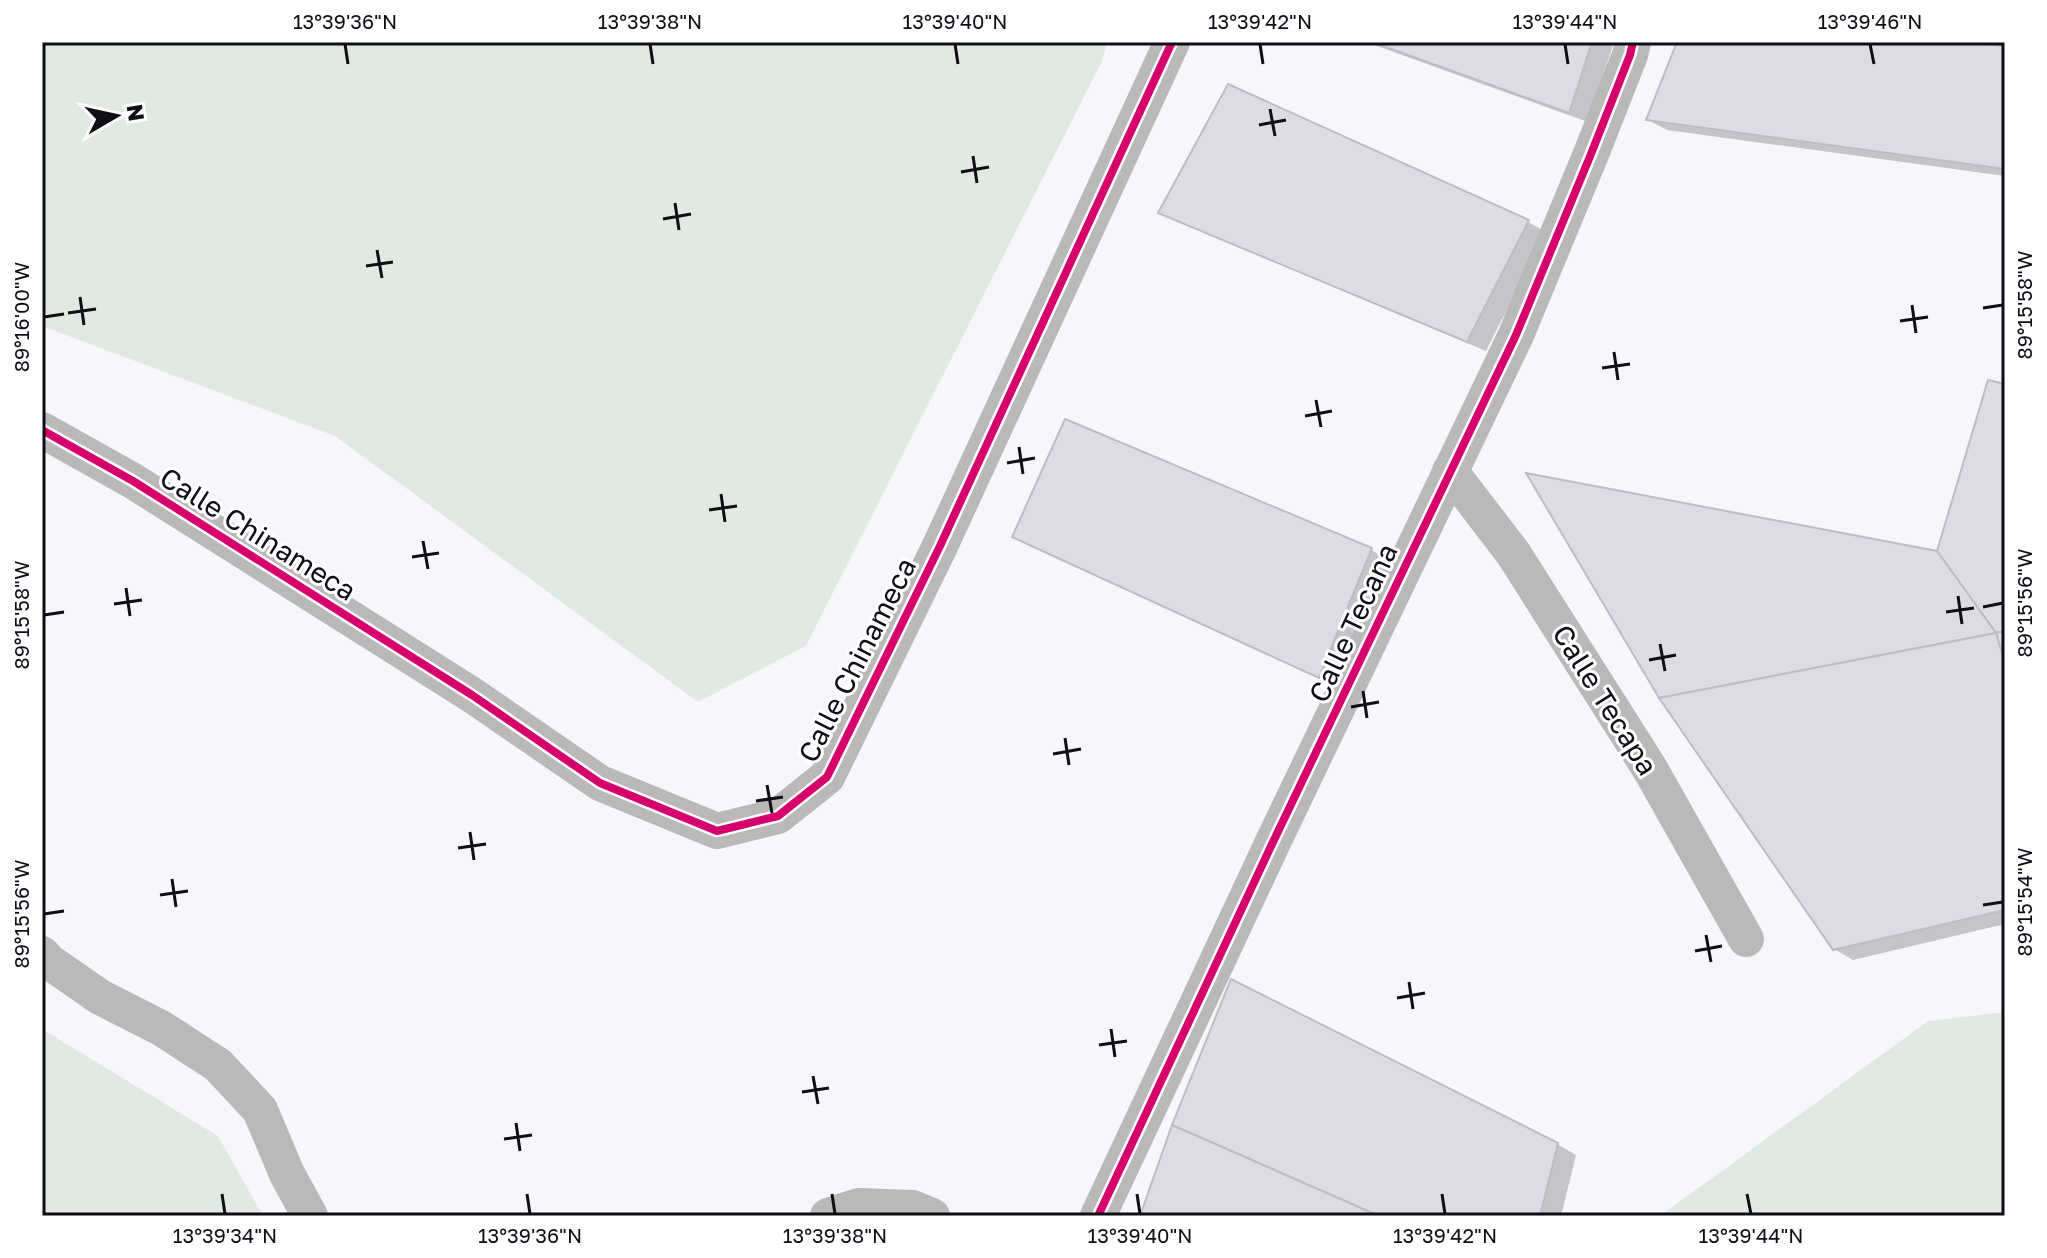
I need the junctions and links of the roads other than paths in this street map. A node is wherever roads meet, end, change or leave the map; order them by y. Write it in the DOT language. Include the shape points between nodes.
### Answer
graph roads {
  1 [pos="1172,42"];
  2 [pos="1633,42"];
  3 [pos="42,430"];
  4 [pos="1450,471"];
  5 [pos="1746,939"];
  6 [pos="42,954"];
  7 [pos="310,1216"];
  8 [pos="828,1216"];
  9 [pos="932,1216"];
  10 [pos="1098,1216"];
  1 -- 3 [label="street, Calle Chinameca" via="940,546 827,777 778,816 717,831 600,783 472,695 133,481"];
  2 -- 4 [label="street, Calle Tecana" via="1516,335"];
  4 -- 5 [label="street, Calle Tecapa" via="1513,553 1650,769"];
  4 -- 10 [label="street, Calle Tecana"];
  6 -- 7 [label="street" via="100,997 218,1065 260,1110"];
  8 -- 9 [label="street" via="859,1206 913,1208"];
}
